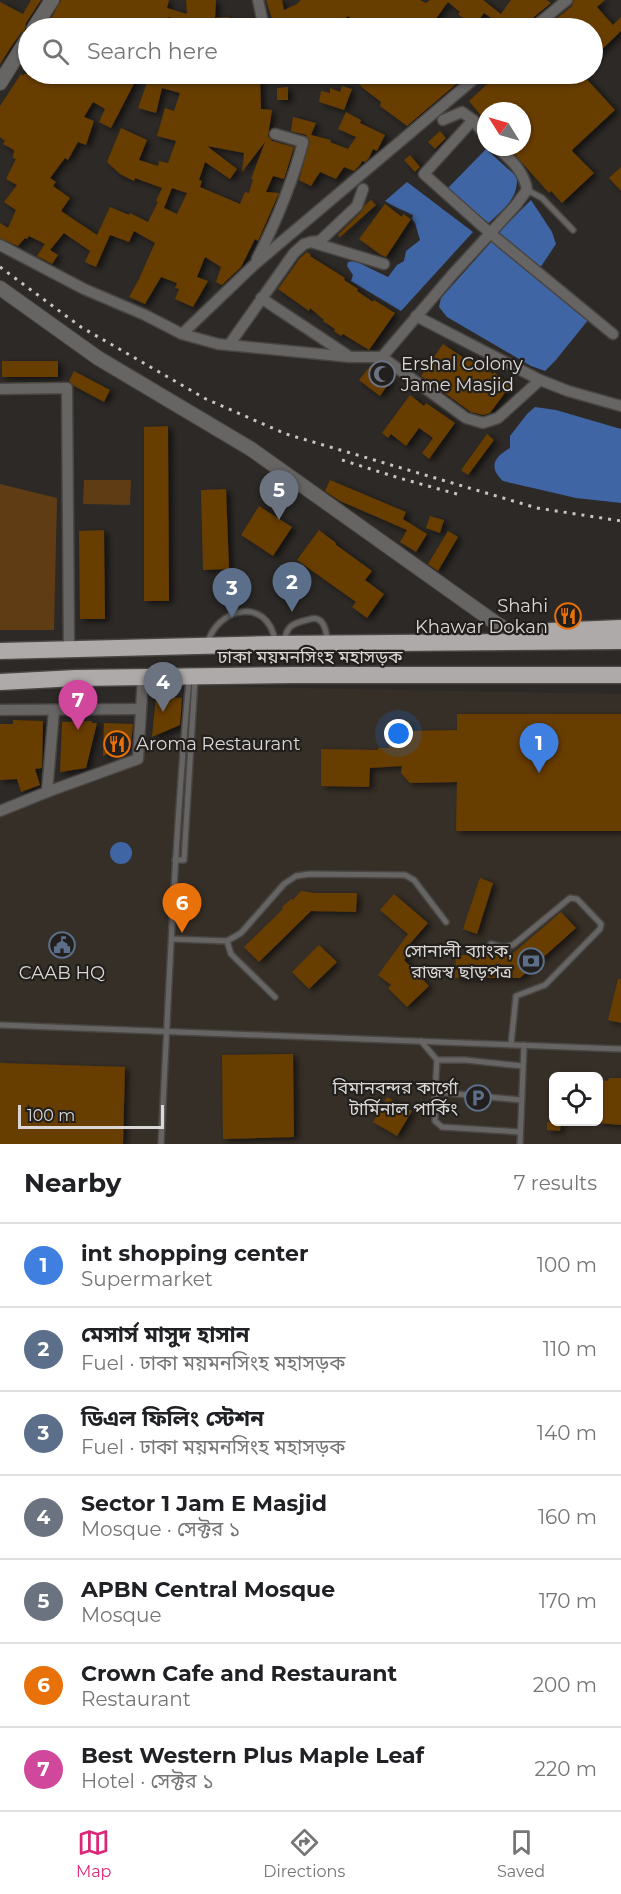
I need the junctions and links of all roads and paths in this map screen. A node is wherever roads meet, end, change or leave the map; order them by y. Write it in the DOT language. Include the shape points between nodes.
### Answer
graph roads {
  1 [pos="52,0"];
  2 [pos="258,0"];
  3 [pos="559,2"];
  4 [pos="40,18"];
  5 [pos="262,18"];
  6 [pos="543,18"];
  7 [pos="18,54"];
  8 [pos="0,83"];
  9 [pos="468,84"];
  10 [pos="442,120"];
  11 [pos="473,120"];
  12 [pos="477,125"];
  13 [pos="275,134"];
  14 [pos="506,156"];
  15 [pos="363,189"];
  16 [pos="527,190"];
  17 [pos="573,230"];
  18 [pos="490,233"];
  19 [pos="311,242"];
  20 [pos="0,245"];
  21 [pos="384,264"];
  22 [pos="254,265"];
  23 [pos="0,288"];
  24 [pos="261,298"];
  25 [pos="416,316"];
  26 [pos="182,334"];
  27 [pos="613,334"];
  28 [pos="229,345"];
  29 [pos="350,357"];
  30 [pos="382,357"];
  31 [pos="540,380"];
  32 [pos="0,389"];
  33 [pos="621,406"];
  34 [pos="621,628"];
  35 [pos="513,633"];
  36 [pos="621,641"];
  37 [pos="478,642"];
  38 [pos="327,643"];
  39 [pos="280,644"];
  40 [pos="207,646"];
  41 [pos="69,649"];
  42 [pos="0,651"];
  43 [pos="621,675"];
  44 [pos="143,677"];
  45 [pos="192,677"];
  46 [pos="0,682"];
  47 [pos="141,709"];
  48 [pos="0,710"];
  49 [pos="54,710"];
  50 [pos="47,792"];
  51 [pos="0,811"];
  52 [pos="446,922"];
  53 [pos="172,939"];
  54 [pos="227,941"];
  55 [pos="491,944"];
  56 [pos="275,997"];
  57 [pos="0,1025"];
  58 [pos="167,1030"];
  59 [pos="421,1041"];
  60 [pos="511,1044"];
  61 [pos="524,1045"];
  62 [pos="621,1049"];
  63 [pos="437,1060"];
  64 [pos="523,1066"];
  65 [pos="435,1092"];
  66 [pos="521,1100"];
  67 [pos="520,1132"];
  68 [pos="161,1144"];
  69 [pos="520,1144"];
  1 -- 4 [label="street"];
  2 -- 5 [label="street"];
  3 -- 6 [label="street"];
  7 -- 8 [label="street"];
  9 -- 22 [label="street"];
  10 -- 11 [label="street" via="462,112"];
  11 -- 12 [label="street"];
  11 -- 18 [label="street" via="424,174"];
  13 -- 22 [label="street" via="303,142 284,203"];
  14 -- 16 [label="street" via="525,179"];
  15 -- 19 [label="street" via="357,206 320,241"];
  16 -- 17 [label="lane" via="542,198"];
  16 -- 18 [label="street"];
  18 -- 25 [label="street"];
  18 -- 27 [label="street"];
  19 -- 21 [label="street"];
  19 -- 24 [label="street" via="294,253"];
  20 -- 26 [label="street"];
  22 -- 26 [label="street"];
  23 -- 35 [label="street" via="98,358 251,449"];
  24 -- 28 [label="street"];
  24 -- 29 [label="street"];
  25 -- 30 [label="street"];
  25 -- 31 [label="street"];
  26 -- 28 [label="street"];
  28 -- 29 [label="street"];
  29 -- 30 [label="street"];
  30 -- 31 [label="street" via="466,418 483,423 498,418"];
  31 -- 33 [label="street"];
  32 -- 41 [label="street" via="67,388"];
  34 -- 35 [label="highway"];
  35 -- 37 [label="highway"];
  36 -- 37 [label="highway, ঢাকা ময়মনসিংহ মহাসড়ক"];
  37 -- 38 [label="highway, ঢাকা ময়মনসিংহ মহাসড়ক"];
  38 -- 39 [label="highway, ঢাকা ময়মনসিংহ মহাসড়ক"];
  38 -- 39 [label="lane" via="321,622 314,618 293,623"];
  39 -- 40 [label="highway, ঢাকা ময়মনসিংহ মহাসড়ক"];
  39 -- 40 [label="lane" via="266,620 252,611 230,614 218,622"];
  40 -- 41 [label="highway, ঢাকা ময়মনসিংহ মহাসড়ক"];
  41 -- 42 [label="highway, ঢাকা ময়মনসিংহ মহাসড়ক"];
  43 -- 45 [label="highway, ঢাকা ময়মনসিংহ মহাসড়ক"];
  44 -- 45 [label="highway, ঢাকা ময়মনসিংহ মহাসড়ক"];
  44 -- 46 [label="highway, ঢাকা ময়মনসিংহ মহাসড়ক"];
  44 -- 47 [label="street"];
  45 -- 53 [label="lane" via="184,860 175,860"];
  47 -- 49 [label="street"];
  47 -- 50 [label="street" via="138,759"];
  48 -- 49 [label="street"];
  49 -- 50 [label="street"];
  50 -- 51 [label="street"];
  52 -- 54 [label="lane" via="414,879 405,875 310,874 296,876 284,884 241,933"];
  53 -- 54 [label="lane"];
  53 -- 58 [label="lane"];
  54 -- 56 [label="lane" via="231,954"];
  55 -- 60 [label="lane" via="513,945 570,898 578,899 601,924 545,985 516,996"];
  57 -- 58 [label="lane"];
  58 -- 59 [label="lane"];
  58 -- 68 [label="lane"];
  59 -- 60 [label="lane"];
  59 -- 63 [label="lane"];
  60 -- 61 [label="lane"];
  61 -- 62 [label="lane"];
  61 -- 64 [label="lane"];
  63 -- 64 [label="lane"];
  63 -- 65 [label="lane"];
  64 -- 66 [label="lane"];
  65 -- 66 [label="lane"];
  65 -- 67 [label="lane" via="435,1121 442,1127"];
  66 -- 67 [label="lane"];
  67 -- 69 [label="lane"];
}
